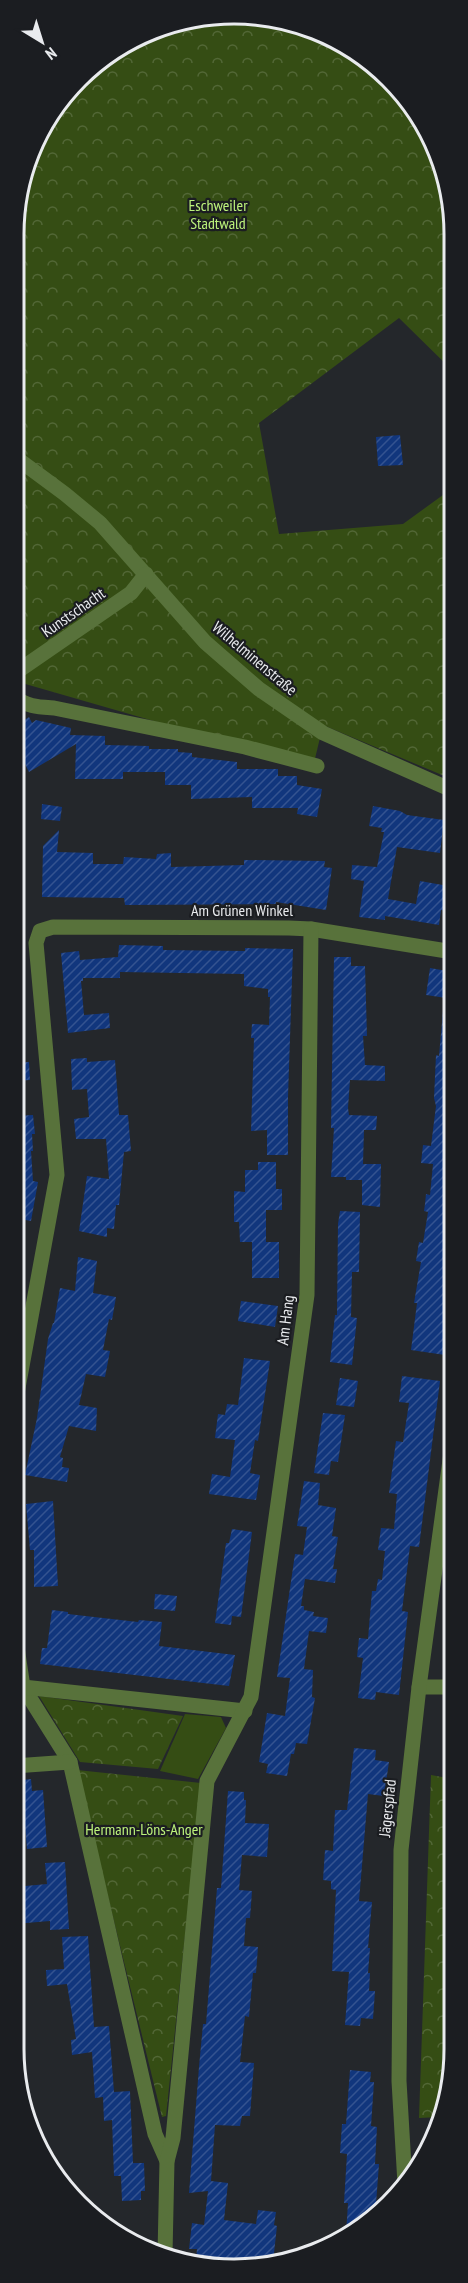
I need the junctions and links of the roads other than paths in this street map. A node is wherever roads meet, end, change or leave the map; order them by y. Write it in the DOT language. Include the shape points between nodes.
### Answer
graph roads {
  1 [pos="24,464"];
  2 [pos="146,574"];
  3 [pos="24,667"];
  4 [pos="24,704"];
  5 [pos="318,766"];
  6 [pos="444,787"];
  7 [pos="311,929"];
  8 [pos="444,951"];
  9 [pos="24,1355"];
  10 [pos="444,1504"];
  11 [pos="24,1687"];
  12 [pos="419,1687"];
  13 [pos="444,1687"];
  14 [pos="24,1689"];
  15 [pos="245,1711"];
  16 [pos="70,1762"];
  17 [pos="24,1765"];
  18 [pos="167,2161"];
  19 [pos="404,2172"];
  20 [pos="165,2248"];
  1 -- 2 [label="street, Wilhelminenstraße" via="100,523"];
  2 -- 3 [label="street, Kunstschacht" via="131,593"];
  2 -- 6 [label="street, Wilhelminenstraße" via="204,642 268,695 323,733"];
  4 -- 5 [label="street" via="234,745"];
  7 -- 8 [label="street, Am Grünen Winkel"];
  7 -- 9 [label="street, Am Grünen Winkel" via="52,927 40,931 36,943 57,1175"];
  7 -- 15 [label="street, Am Hang" via="307,1295 251,1697"];
  10 -- 12 [label="street, Jägerspfad"];
  11 -- 15 [label="street"];
  12 -- 13 [label="street"];
  12 -- 19 [label="street, Jägerspfad" via="400,1850 399,2081"];
  14 -- 16 [label="street"];
  15 -- 18 [label="street" via="207,1781 173,2138"];
  16 -- 17 [label="street"];
  16 -- 18 [label="street" via="155,2134"];
  18 -- 20 [label="street"];
}
